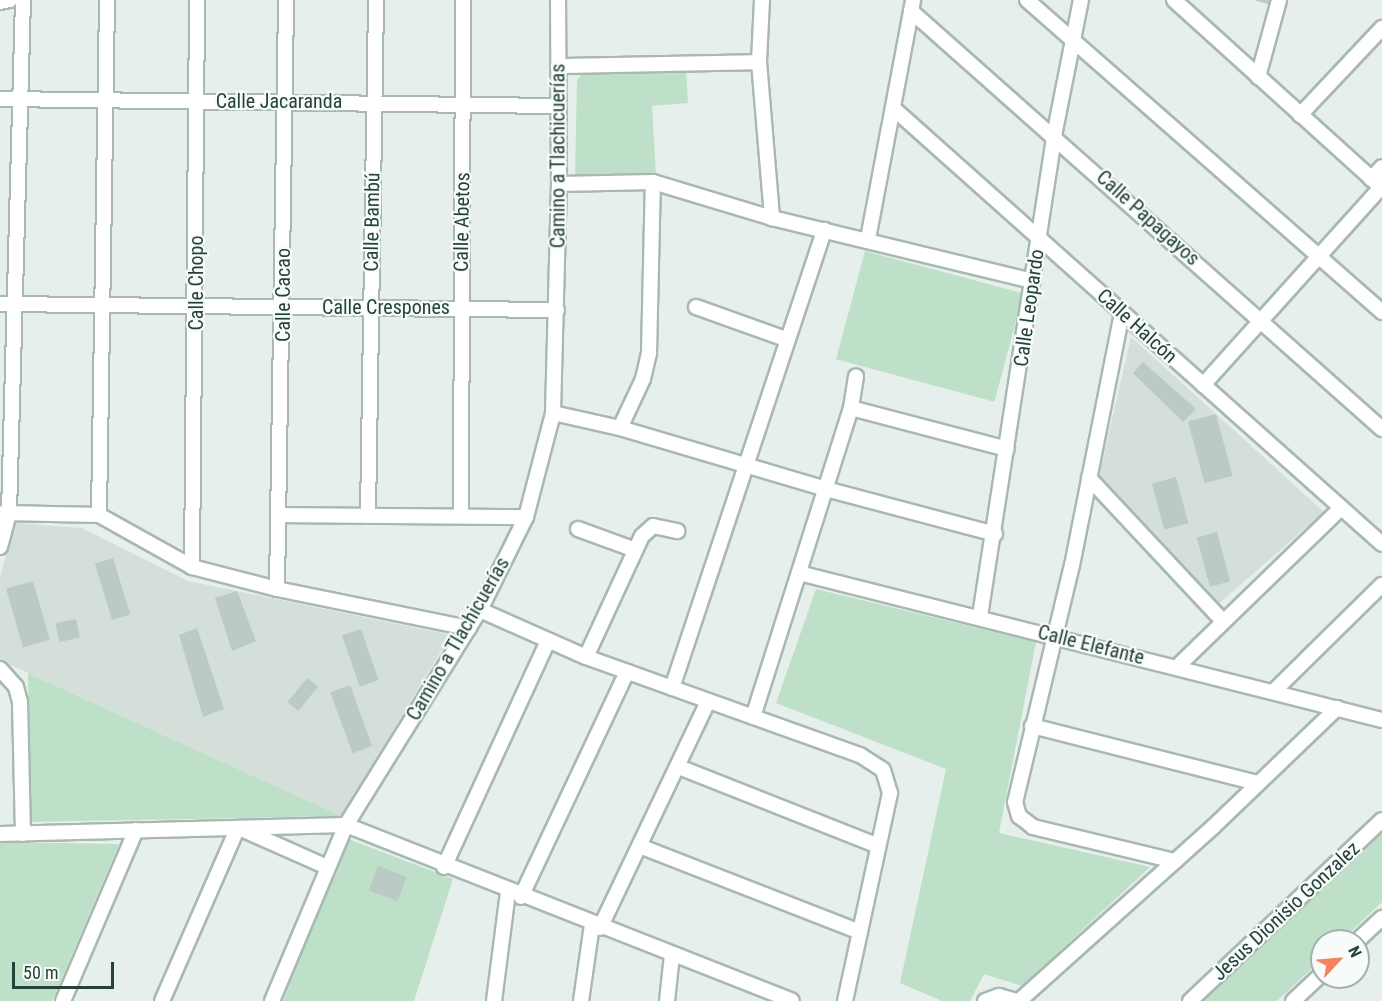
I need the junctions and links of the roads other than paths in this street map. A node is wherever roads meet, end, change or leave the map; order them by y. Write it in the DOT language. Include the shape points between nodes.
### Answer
graph roads {
  1 [pos="10,0"];
  2 [pos="23,0"];
  3 [pos="107,0"];
  4 [pos="197,0"];
  5 [pos="286,0"];
  6 [pos="376,0"];
  7 [pos="463,0"];
  8 [pos="558,0"];
  9 [pos="762,0"];
  10 [pos="1027,0"];
  11 [pos="1081,0"];
  12 [pos="1174,0"];
  13 [pos="1279,0"];
  14 [pos="0,2"];
  15 [pos="912,5"];
  16 [pos="1382,28"];
  17 [pos="1071,40"];
  18 [pos="759,62"];
  19 [pos="558,66"];
  20 [pos="1258,77"];
  21 [pos="0,99"];
  22 [pos="18,99"];
  23 [pos="196,100"];
  24 [pos="106,101"];
  25 [pos="374,101"];
  26 [pos="284,102"];
  27 [pos="463,103"];
  28 [pos="559,106"];
  29 [pos="893,108"];
  30 [pos="1300,115"];
  31 [pos="1054,136"];
  32 [pos="1382,167"];
  33 [pos="653,182"];
  34 [pos="559,184"];
  35 [pos="1378,184"];
  36 [pos="772,218"];
  37 [pos="824,230"];
  38 [pos="1038,237"];
  39 [pos="868,239"];
  40 [pos="1320,256"];
  41 [pos="1033,281"];
  42 [pos="6,304"];
  43 [pos="105,304"];
  44 [pos="196,305"];
  45 [pos="284,306"];
  46 [pos="696,307"];
  47 [pos="370,308"];
  48 [pos="460,308"];
  49 [pos="557,310"];
  50 [pos="1382,312"];
  51 [pos="1122,313"];
  52 [pos="1263,321"];
  53 [pos="786,339"];
  54 [pos="856,376"];
  55 [pos="1203,385"];
  56 [pos="851,408"];
  57 [pos="553,413"];
  58 [pos="620,428"];
  59 [pos="1382,429"];
  60 [pos="1007,449"];
  61 [pos="746,467"];
  62 [pos="1089,478"];
  63 [pos="826,489"];
  64 [pos="1341,508"];
  65 [pos="5,513"];
  66 [pos="99,515"];
  67 [pos="280,515"];
  68 [pos="368,516"];
  69 [pos="461,516"];
  70 [pos="526,517"];
  71 [pos="578,529"];
  72 [pos="677,531"];
  73 [pos="994,534"];
  74 [pos="1382,544"];
  75 [pos="0,547"];
  76 [pos="633,549"];
  77 [pos="192,567"];
  78 [pos="800,573"];
  79 [pos="1382,585"];
  80 [pos="277,589"];
  81 [pos="480,610"];
  82 [pos="980,616"];
  83 [pos="1222,621"];
  84 [pos="469,628"];
  85 [pos="1055,636"];
  86 [pos="548,641"];
  87 [pos="586,657"];
  88 [pos="1178,666"];
  89 [pos="0,669"];
  90 [pos="627,672"];
  91 [pos="672,688"];
  92 [pos="1275,690"];
  93 [pos="708,702"];
  94 [pos="1337,708"];
  95 [pos="1379,715"];
  96 [pos="753,717"];
  97 [pos="1032,726"];
  98 [pos="679,767"];
  99 [pos="1258,783"];
  100 [pos="1382,820"];
  101 [pos="346,825"];
  102 [pos="239,829"];
  103 [pos="136,830"];
  104 [pos="0,834"];
  105 [pos="23,834"];
  106 [pos="876,845"];
  107 [pos="642,847"];
  108 [pos="1175,861"];
  109 [pos="327,867"];
  110 [pos="444,867"];
  111 [pos="514,894"];
  112 [pos="1382,918"];
  113 [pos="596,927"];
  114 [pos="1370,929"];
  115 [pos="860,932"];
  116 [pos="672,955"];
  117 [pos="1310,985"];
  118 [pos="755,994"];
  119 [pos="63,1001"];
  120 [pos="162,1001"];
  121 [pos="272,1001"];
  122 [pos="494,1001"];
  123 [pos="581,1001"];
  124 [pos="667,1001"];
  125 [pos="792,1001"];
  126 [pos="845,1001"];
  127 [pos="985,1001"];
  128 [pos="1018,1001"];
  129 [pos="1190,1001"];
  130 [pos="1293,1001"];
  1 -- 14 [label="street"];
  2 -- 22 [label="street"];
  3 -- 24 [label="street"];
  4 -- 23 [label="street, Calle Chopo"];
  5 -- 26 [label="street, Calle Cacao"];
  6 -- 25 [label="street, Calle Bambú"];
  7 -- 27 [label="street, Calle Abetos"];
  8 -- 19 [label="street, Camino a Tlachicuerías"];
  9 -- 18 [label="street"];
  10 -- 17 [label="street"];
  11 -- 17 [label="street, Calle Leopardo"];
  12 -- 20 [label="street"];
  13 -- 20 [label="street"];
  15 -- 29 [label="street"];
  15 -- 31 [label="street, Calle Papagayos"];
  16 -- 30 [label="street"];
  17 -- 31 [label="street, Calle Leopardo"];
  17 -- 40 [label="street"];
  18 -- 19 [label="street"];
  18 -- 36 [label="street"];
  19 -- 28 [label="street, Camino a Tlachicuerías"];
  20 -- 30 [label="street"];
  21 -- 22 [label="street, Calle Jacaranda"];
  22 -- 24 [label="street, Calle Jacaranda"];
  22 -- 42 [label="street"];
  23 -- 24 [label="street, Calle Jacaranda"];
  23 -- 26 [label="street, Calle Jacaranda"];
  23 -- 44 [label="street, Calle Chopo"];
  24 -- 43 [label="street"];
  25 -- 26 [label="street, Calle Jacaranda"];
  25 -- 27 [label="street, Calle Jacaranda"];
  25 -- 47 [label="street, Calle Bambú"];
  26 -- 45 [label="street, Calle Cacao"];
  27 -- 28 [label="street, Calle Jacaranda"];
  27 -- 48 [label="street, Calle Abetos"];
  28 -- 34 [label="street, Camino a Tlachicuerías"];
  29 -- 38 [label="street, Calle Halcón"];
  29 -- 39 [label="street"];
  30 -- 35 [label="street"];
  31 -- 38 [label="street, Calle Leopardo"];
  31 -- 52 [label="street, Calle Papagayos"];
  32 -- 35 [label="street"];
  33 -- 34 [label="street"];
  33 -- 36 [label="street"];
  33 -- 58 [label="street" via="649,353 643,379"];
  34 -- 49 [label="street, Camino a Tlachicuerías"];
  35 -- 40 [label="street"];
  36 -- 37 [label="street"];
  37 -- 39 [label="street"];
  37 -- 53 [label="street"];
  38 -- 41 [label="street, Calle Leopardo"];
  38 -- 51 [label="street, Calle Halcón"];
  39 -- 41 [label="street"];
  40 -- 50 [label="street"];
  40 -- 52 [label="street"];
  41 -- 60 [label="street, Calle Leopardo"];
  42 -- 43 [label="street, Calle Crespones"];
  42 -- 65 [label="street"];
  43 -- 44 [label="street, Calle Crespones"];
  43 -- 66 [label="street"];
  44 -- 45 [label="street, Calle Crespones"];
  44 -- 77 [label="street, Calle Chopo"];
  45 -- 47 [label="street, Calle Crespones"];
  45 -- 67 [label="street, Calle Cacao"];
  46 -- 53 [label="street"];
  47 -- 48 [label="street, Calle Crespones"];
  47 -- 68 [label="street, Calle Bambú"];
  48 -- 49 [label="street, Calle Crespones"];
  48 -- 69 [label="street, Calle Abetos"];
  49 -- 57 [label="street, Camino a Tlachicuerías"];
  51 -- 55 [label="street, Calle Halcón"];
  51 -- 62 [label="street"];
  52 -- 55 [label="street"];
  52 -- 59 [label="street, Calle Papagayos"];
  53 -- 61 [label="street"];
  54 -- 56 [label="street"];
  55 -- 64 [label="street, Calle Halcón"];
  56 -- 60 [label="street"];
  56 -- 63 [label="street"];
  57 -- 58 [label="street"];
  57 -- 70 [label="street, Camino a Tlachicuerías"];
  58 -- 61 [label="street"];
  60 -- 73 [label="street, Calle Leopardo"];
  61 -- 63 [label="street"];
  61 -- 91 [label="street"];
  62 -- 83 [label="street"];
  62 -- 85 [label="street"];
  63 -- 73 [label="street"];
  63 -- 78 [label="street"];
  64 -- 74 [label="street, Calle Halcón"];
  64 -- 83 [label="street"];
  65 -- 66 [label="street"];
  65 -- 75 [label="street"];
  66 -- 77 [label="street"];
  67 -- 68 [label="street"];
  67 -- 80 [label="street, Calle Cacao"];
  68 -- 69 [label="street"];
  69 -- 70 [label="street"];
  70 -- 81 [label="street, Camino a Tlachicuerías"];
  71 -- 76 [label="street"];
  72 -- 76 [label="street" via="653,526"];
  73 -- 82 [label="street, Calle Leopardo"];
  76 -- 87 [label="street"];
  77 -- 80 [label="street"];
  78 -- 82 [label="street, Calle Elefante"];
  78 -- 96 [label="street"];
  79 -- 92 [label="street"];
  80 -- 84 [label="street"];
  81 -- 84 [label="street, Camino a Tlachicuerías"];
  81 -- 86 [label="street"];
  82 -- 85 [label="street, Calle Elefante"];
  83 -- 88 [label="street"];
  84 -- 101 [label="street, Camino a Tlachicuerías"];
  85 -- 88 [label="street, Calle Elefante"];
  85 -- 97 [label="street"];
  86 -- 87 [label="street"];
  86 -- 110 [label="street"];
  87 -- 90 [label="street"];
  88 -- 92 [label="street, Calle Elefante"];
  89 -- 105 [label="street" via="16,687 20,702"];
  90 -- 91 [label="street"];
  90 -- 111 [label="street"];
  91 -- 93 [label="street"];
  92 -- 94 [label="street, Calle Elefante"];
  93 -- 96 [label="street"];
  93 -- 98 [label="street"];
  94 -- 95 [label="street, Calle Elefante"];
  94 -- 99 [label="street"];
  96 -- 106 [label="street" via="860,755 883,770 890,793"];
  97 -- 99 [label="street"];
  97 -- 108 [label="street" via="1015,802 1019,816 1033,827"];
  98 -- 106 [label="street"];
  98 -- 107 [label="street"];
  99 -- 108 [label="street"];
  100 -- 129 [label="street, Jesus Dionisio Gonzalez"];
  101 -- 102 [label="street"];
  101 -- 109 [label="street, Camino a Tlachicuerías"];
  101 -- 110 [label="street"];
  102 -- 103 [label="street"];
  102 -- 109 [label="street"];
  102 -- 120 [label="street"];
  103 -- 105 [label="street"];
  103 -- 119 [label="street"];
  104 -- 105 [label="street"];
  106 -- 115 [label="street"];
  107 -- 113 [label="street"];
  107 -- 115 [label="street"];
  108 -- 128 [label="street"];
  109 -- 121 [label="street, Camino a Tlachicuerías"];
  110 -- 111 [label="street"];
  111 -- 113 [label="street"];
  111 -- 122 [label="street"];
  112 -- 114 [label="street"];
  113 -- 116 [label="street"];
  113 -- 123 [label="street"];
  115 -- 126 [label="street"];
  116 -- 118 [label="street"];
  116 -- 124 [label="street"];
  117 -- 130 [label="street"];
  118 -- 125 [label="street"];
  127 -- 128 [label="street" via="999,996"];
}
